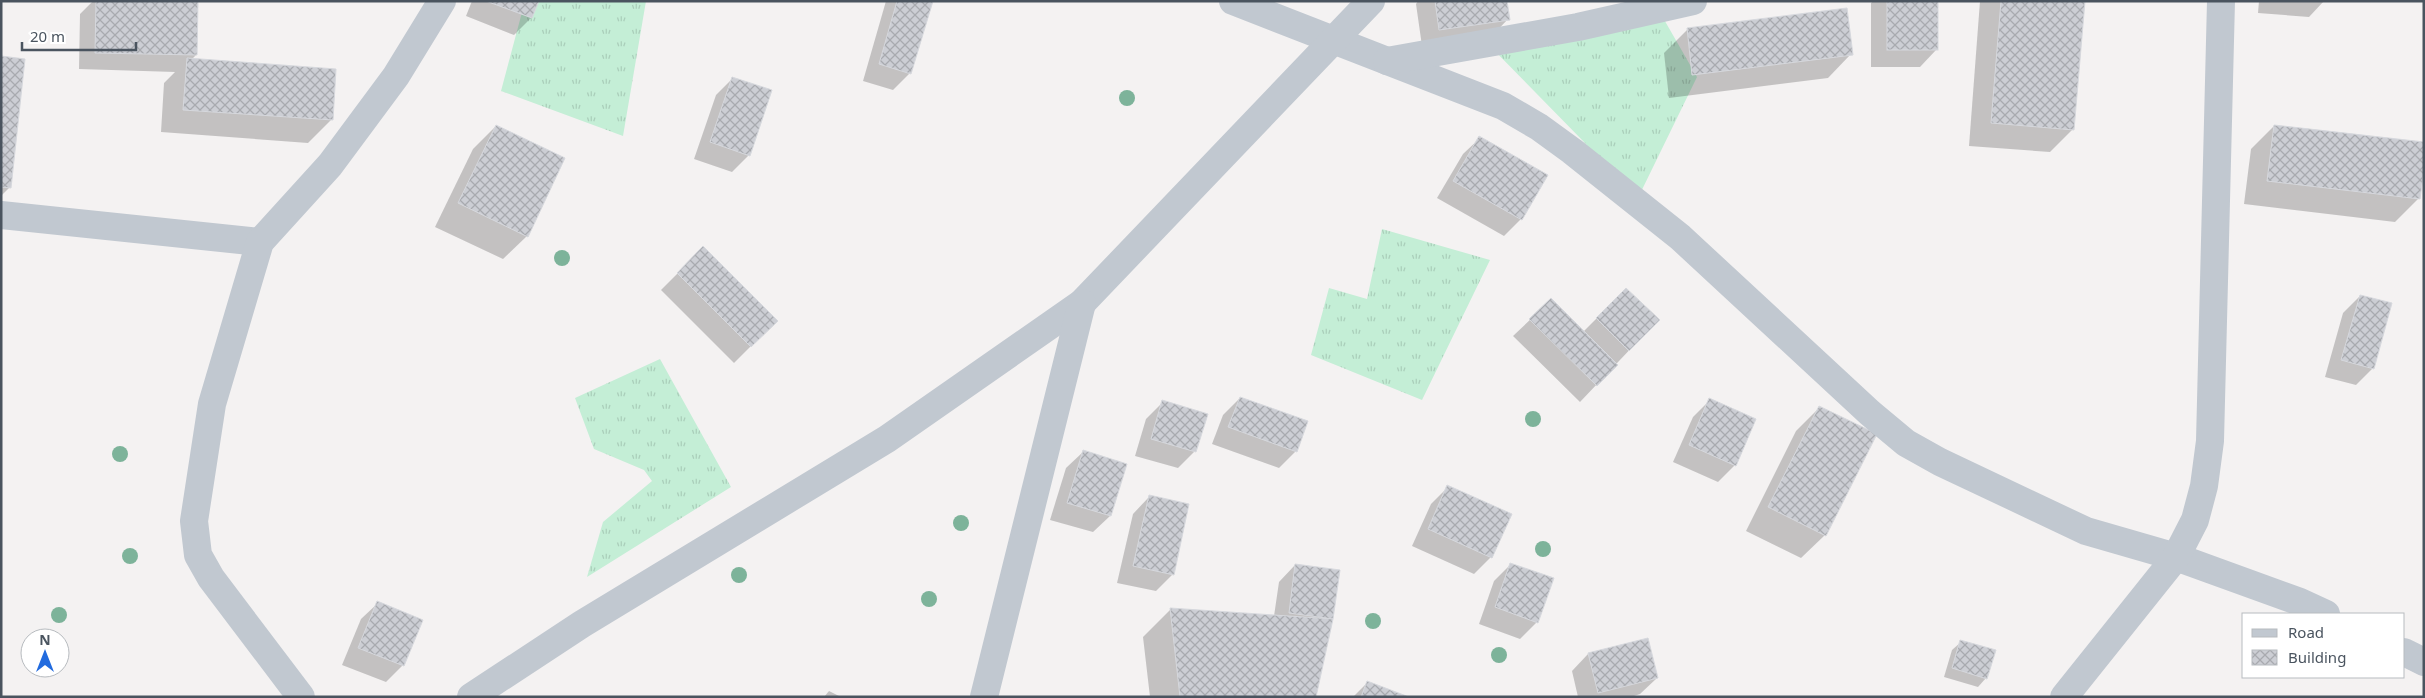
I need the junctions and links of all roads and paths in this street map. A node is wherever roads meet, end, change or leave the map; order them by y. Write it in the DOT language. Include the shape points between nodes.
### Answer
graph roads {
  1 [pos="442,1"];
  2 [pos="1233,1"];
  3 [pos="1371,1"];
  4 [pos="1693,1"];
  5 [pos="2221,1"];
  6 [pos="1333,42"];
  7 [pos="1387,60"];
  8 [pos="1,215"];
  9 [pos="260,242"];
  10 [pos="1082,303"];
  11 [pos="2176,557"];
  12 [pos="2324,613"];
  13 [pos="2405,652"];
  14 [pos="2424,662"];
  15 [pos="301,697"];
  16 [pos="471,697"];
  17 [pos="984,697"];
  18 [pos="2064,697"];
  1 -- 9 [label="street" via="396,76 330,165"];
  2 -- 6 [label="street"];
  3 -- 6 [label="street"];
  4 -- 7 [label="street" via="1578,26"];
  5 -- 11 [label="street" via="2210,441 2195,520"];
  6 -- 7 [label="street"];
  6 -- 10 [label="street"];
  7 -- 11 [label="street" via="1503,106 1572,151 1680,237 1906,443 2086,531"];
  8 -- 9 [label="street"];
  9 -- 15 [label="street" via="212,404 194,521 198,554 211,578"];
  10 -- 16 [label="street" via="887,439 582,624"];
  10 -- 17 [label="street"];
  11 -- 12 [label="street"];
  11 -- 18 [label="street"];
  13 -- 14 [label="street"];
}
